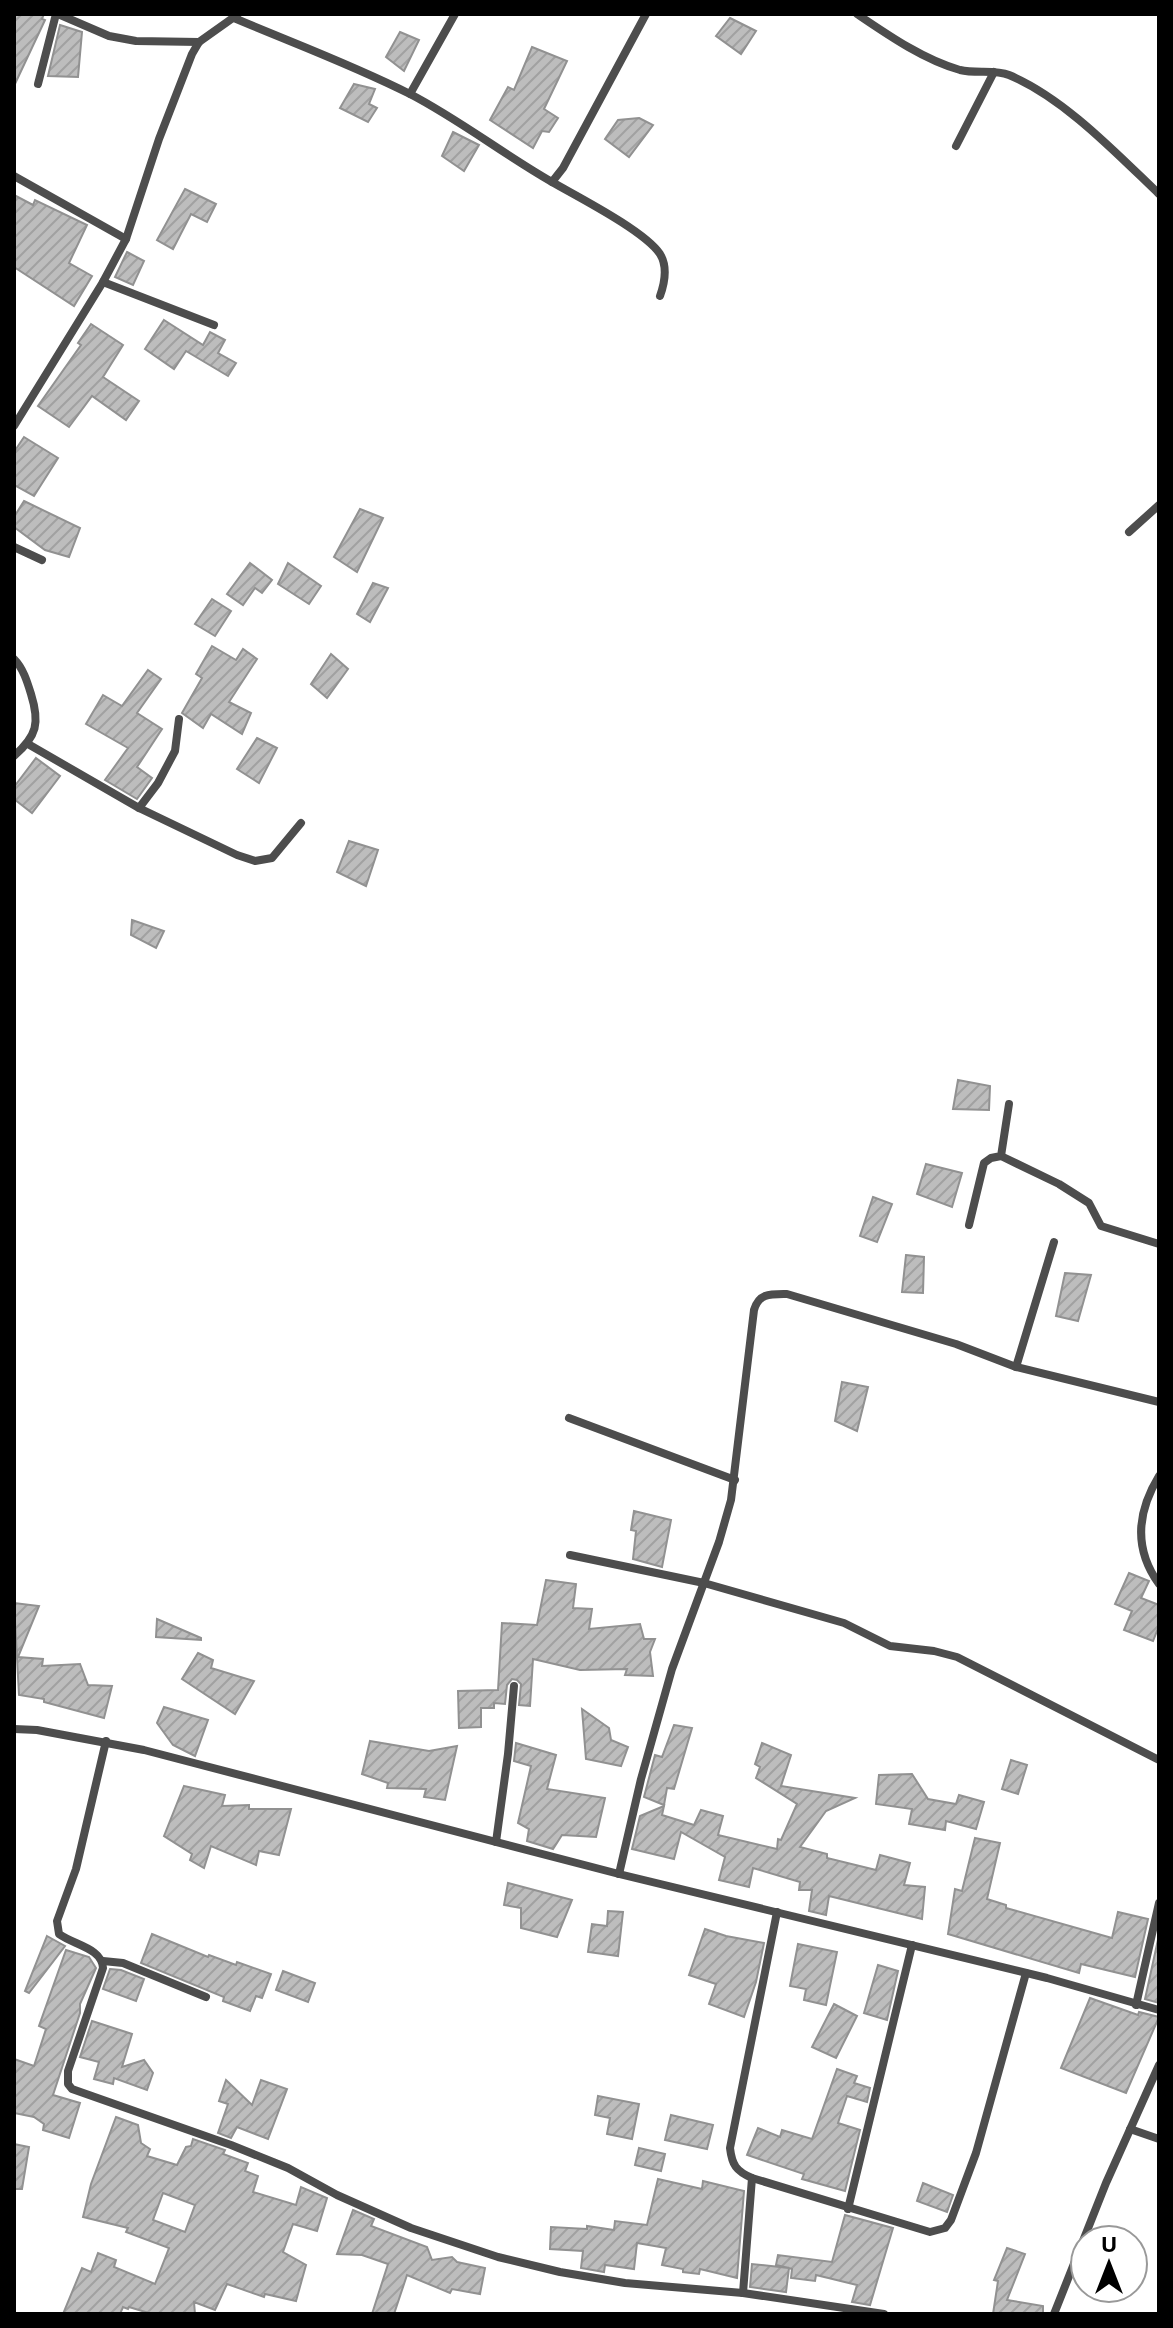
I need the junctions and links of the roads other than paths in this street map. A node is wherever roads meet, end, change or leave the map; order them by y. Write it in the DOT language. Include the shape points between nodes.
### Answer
graph roads {
  1 [pos="57,14"];
  2 [pos="455,14"];
  3 [pos="646,14"];
  4 [pos="857,14"];
  5 [pos="236,16"];
  6 [pos="199,42"];
  7 [pos="994,72"];
  8 [pos="38,84"];
  9 [pos="410,94"];
  10 [pos="956,146"];
  11 [pos="14,176"];
  12 [pos="552,182"];
  13 [pos="1159,194"];
  14 [pos="126,239"];
  15 [pos="103,282"];
  16 [pos="660,296"];
  17 [pos="214,325"];
  18 [pos="14,426"];
  19 [pos="1159,505"];
  20 [pos="1129,532"];
  21 [pos="14,547"];
  22 [pos="42,560"];
  23 [pos="14,659"];
  24 [pos="179,719"];
  25 [pos="28,744"];
  26 [pos="14,756"];
  27 [pos="139,808"];
  28 [pos="301,823"];
  29 [pos="1009,1104"];
  30 [pos="1001,1156"];
  31 [pos="969,1225"];
  32 [pos="1054,1242"];
  33 [pos="1159,1244"];
  34 [pos="1016,1367"];
  35 [pos="1159,1402"];
  36 [pos="569,1418"];
  37 [pos="1159,1476"];
  38 [pos="735,1480"];
  39 [pos="570,1555"];
  40 [pos="704,1583"];
  41 [pos="1159,1584"];
  42 [pos="514,1686"];
  43 [pos="14,1729"];
  44 [pos="106,1741"];
  45 [pos="1159,1760"];
  46 [pos="496,1842"];
  47 [pos="619,1874"];
  48 [pos="1159,1903"];
  49 [pos="777,1912"];
  50 [pos="912,1945"];
  51 [pos="103,1961"];
  52 [pos="1026,1973"];
  53 [pos="206,1997"];
  54 [pos="1136,2005"];
  55 [pos="1159,2010"];
  56 [pos="1159,2065"];
  57 [pos="1130,2129"];
  58 [pos="1159,2139"];
  59 [pos="752,2178"];
  60 [pos="848,2209"];
  61 [pos="743,2293"];
  62 [pos="884,2314"];
  63 [pos="1054,2314"];
  1 -- 6 [label="street" via="109,36"];
  1 -- 8 [label="street"];
  2 -- 9 [label="street"];
  3 -- 12 [label="street"];
  4 -- 7 [label="street" via="941,63"];
  5 -- 6 [label="street"];
  5 -- 9 [label="street"];
  6 -- 14 [label="street"];
  7 -- 10 [label="street"];
  7 -- 13 [label="street" via="1006,73 1056,103"];
  9 -- 12 [label="street"];
  11 -- 14 [label="street"];
  12 -- 16 [label="street" via="659,252 665,266"];
  14 -- 15 [label="street"];
  15 -- 17 [label="street"];
  15 -- 18 [label="street"];
  19 -- 20 [label="street"];
  21 -- 22 [label="street"];
  23 -- 25 [label="street" via="36,708"];
  24 -- 27 [label="street" via="175,751"];
  25 -- 26 [label="street"];
  25 -- 27 [label="street"];
  27 -- 28 [label="street" via="255,861 272,858"];
  29 -- 30 [label="street"];
  30 -- 31 [label="street" via="984,1163"];
  30 -- 33 [label="street" via="1089,1203 1101,1226"];
  32 -- 34 [label="street"];
  34 -- 35 [label="street"];
  34 -- 38 [label="street" via="787,1294 762,1296 754,1310"];
  36 -- 38 [label="street"];
  37 -- 41 [label="street" via="1147,1496 1139,1538"];
  38 -- 40 [label="street"];
  39 -- 40 [label="street"];
  40 -- 45 [label="street" via="844,1623 890,1646 957,1657"];
  40 -- 47 [label="street" via="672,1669"];
  42 -- 46 [label="street"];
  43 -- 44 [label="street"];
  44 -- 46 [label="street"];
  44 -- 51 [label="street" via="76,1869 57,1921 59,1934 96,1952"];
  46 -- 47 [label="street"];
  47 -- 49 [label="street"];
  48 -- 54 [label="street"];
  49 -- 50 [label="street"];
  49 -- 59 [label="street" via="730,2148 738,2172"];
  50 -- 52 [label="street"];
  50 -- 60 [label="street"];
  51 -- 53 [label="street" via="123,1963"];
  51 -- 61 [label="street" via="68,2071 72,2089 245,2151 411,2228 498,2257 625,2283"];
  52 -- 54 [label="street"];
  52 -- 60 [label="street" via="976,2153 945,2228 930,2232"];
  54 -- 55 [label="street"];
  56 -- 57 [label="street"];
  57 -- 58 [label="street"];
  57 -- 63 [label="street"];
  59 -- 60 [label="street"];
  59 -- 61 [label="street"];
  61 -- 62 [label="street"];
}
